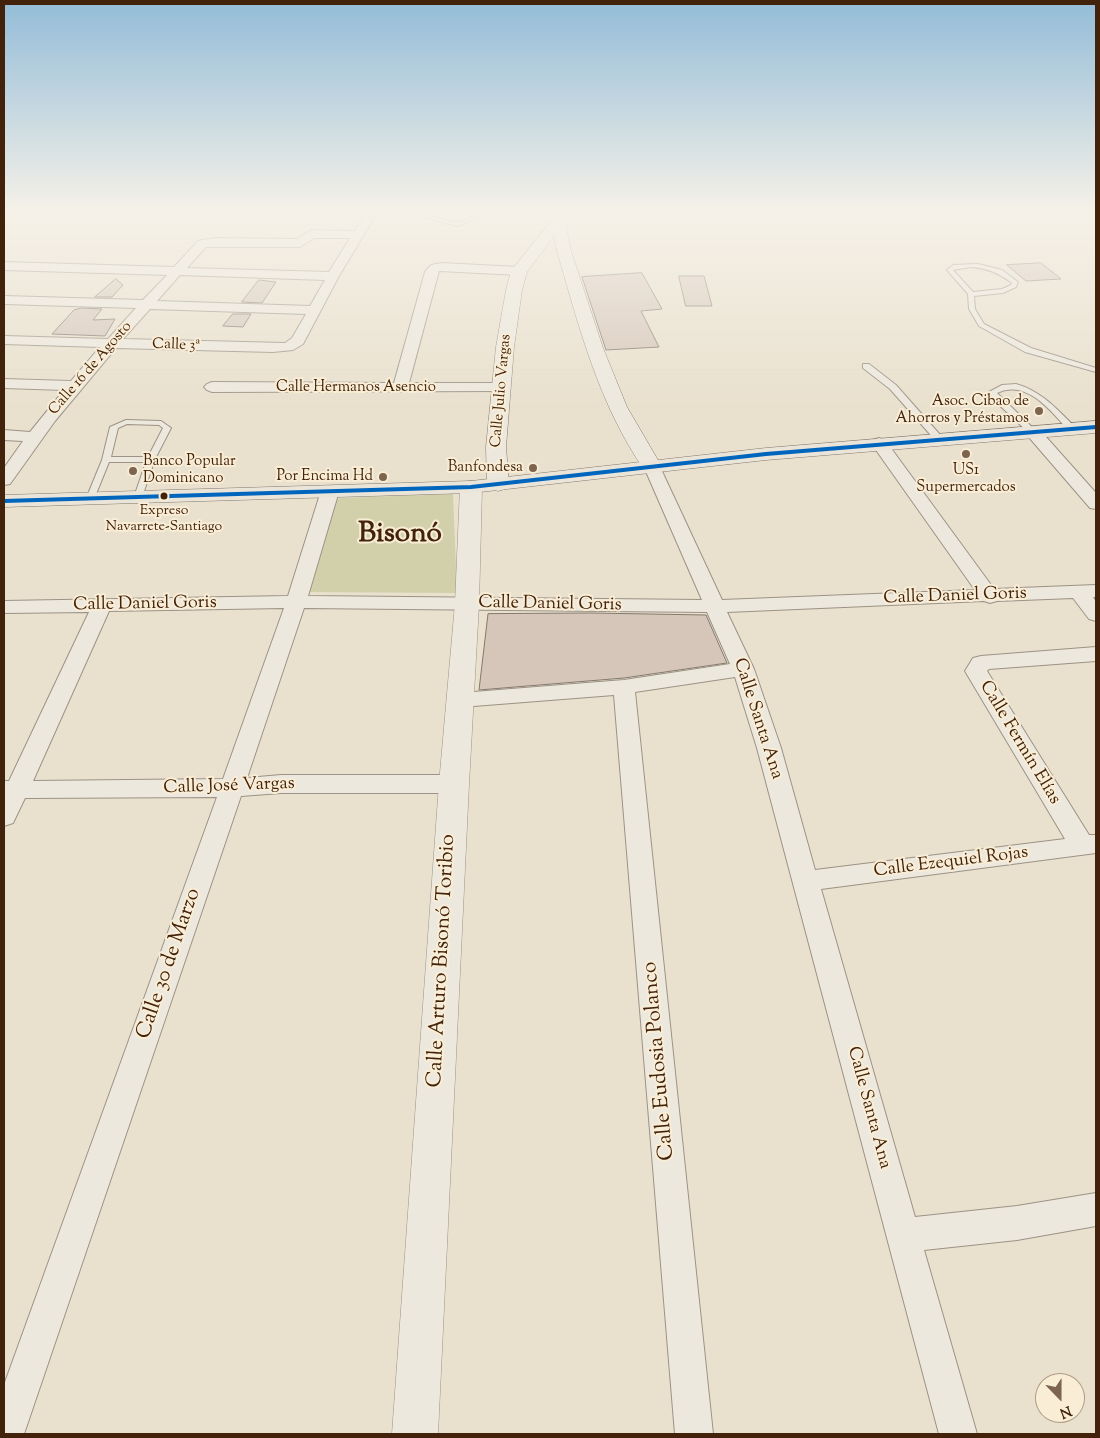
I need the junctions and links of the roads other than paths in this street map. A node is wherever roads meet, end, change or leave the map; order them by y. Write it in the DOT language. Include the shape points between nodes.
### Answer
graph roads {
  1 [pos="170,278"];
  2 [pos="332,278"];
  3 [pos="429,278"];
  4 [pos="517,278"];
  5 [pos="572,278"];
  6 [pos="957,278"];
  7 [pos="1009,278"];
  8 [pos="970,294"];
  9 [pos="4,300"];
  10 [pos="146,305"];
  11 [pos="315,310"];
  12 [pos="4,340"];
  13 [pos="113,343"];
  14 [pos="866,366"];
  15 [pos="1096,370"];
  16 [pos="4,383"];
  17 [pos="75,386"];
  18 [pos="212,387"];
  19 [pos="400,388"];
  20 [pos="501,388"];
  21 [pos="1096,427"];
  22 [pos="1072,429"];
  23 [pos="1033,432"];
  24 [pos="4,435"];
  25 [pos="33,437"];
  26 [pos="939,439"];
  27 [pos="879,443"];
  28 [pos="150,459"];
  29 [pos="106,460"];
  30 [pos="652,467"];
  31 [pos="4,480"];
  32 [pos="485,486"];
  33 [pos="330,491"];
  34 [pos="138,497"];
  35 [pos="90,499"];
  36 [pos="6,504"];
  37 [pos="1096,504"];
  38 [pos="1088,592"];
  39 [pos="990,596"];
  40 [pos="296,602"];
  41 [pos="467,604"];
  42 [pos="102,605"];
  43 [pos="715,606"];
  44 [pos="4,607"];
  45 [pos="1096,615"];
  46 [pos="1096,654"];
  47 [pos="743,669"];
  48 [pos="624,687"];
  49 [pos="461,700"];
  50 [pos="454,784"];
  51 [pos="232,788"];
  52 [pos="11,790"];
  53 [pos="4,817"];
  54 [pos="1089,844"];
  55 [pos="806,881"];
  56 [pos="1096,1209"];
  57 [pos="902,1235"];
  58 [pos="5,1434"];
  59 [pos="415,1434"];
  60 [pos="694,1434"];
  61 [pos="958,1434"];
  1 -- 10 [label="street, Calle 16 de Agosto"];
  2 -- 11 [label="street"];
  3 -- 19 [label="street"];
  4 -- 20 [label="main road, Calle Julio Vargas"];
  5 -- 30 [label="main road, Calle Santa Ana" via="617,407"];
  6 -- 8 [label="lane"];
  7 -- 8 [label="lane" via="1015,282 1014,286"];
  8 -- 15 [label="lane" via="972,309 981,325 992,333 1028,350"];
  9 -- 10 [label="street"];
  10 -- 11 [label="street"];
  10 -- 13 [label="street, Calle 16 de Agosto"];
  11 -- 13 [label="street, Calle 3ª" via="298,342 288,347"];
  12 -- 13 [label="street, Calle 3ª"];
  13 -- 17 [label="street, Calle 16 de Agosto"];
  14 -- 26 [label="lane" via="892,387"];
  16 -- 17 [label="street"];
  17 -- 25 [label="street, Calle 16 de Agosto"];
  18 -- 19 [label="street, Calle Hermanos Asencio"];
  19 -- 20 [label="street, Calle Hermanos Asencio"];
  20 -- 32 [label="main road, Calle Julio Vargas" via="496,447"];
  21 -- 22 [label="main road"];
  22 -- 23 [label="main road"];
  22 -- 23 [label="lane" via="1028,389 1008,387 993,392"];
  23 -- 26 [label="main road"];
  23 -- 37 [label="street"];
  24 -- 25 [label="street"];
  25 -- 31 [label="street, Calle 16 de Agosto"];
  26 -- 27 [label="main road"];
  27 -- 30 [label="main road"];
  27 -- 39 [label="street"];
  28 -- 29 [label="lane"];
  28 -- 29 [label="lane" via="167,428 155,421 126,422 114,427"];
  28 -- 34 [label="lane"];
  29 -- 35 [label="lane"];
  30 -- 32 [label="main road"];
  30 -- 43 [label="street, Calle Santa Ana"];
  32 -- 33 [label="main road"];
  32 -- 41 [label="main road, Calle Arturo Bisonó Toribio"];
  33 -- 34 [label="main road"];
  33 -- 40 [label="street, Calle 30 de Marzo"];
  34 -- 35 [label="main road"];
  35 -- 36 [label="main road"];
  38 -- 39 [label="street, Calle Daniel Goris"];
  38 -- 45 [label="street"];
  39 -- 43 [label="street, Calle Daniel Goris"];
  40 -- 41 [label="street, Calle Daniel Goris"];
  40 -- 42 [label="street, Calle Daniel Goris"];
  40 -- 51 [label="street, Calle 30 de Marzo"];
  41 -- 43 [label="street, Calle Daniel Goris"];
  41 -- 49 [label="main road, Calle Arturo Bisonó Toribio"];
  42 -- 44 [label="street, Calle Daniel Goris"];
  42 -- 52 [label="street"];
  43 -- 47 [label="street, Calle Santa Ana"];
  46 -- 54 [label="street, Calle Fermín Elías" via="981,663 976,671"];
  47 -- 48 [label="street"];
  47 -- 55 [label="street, Calle Santa Ana"];
  48 -- 49 [label="street"];
  48 -- 60 [label="street, Calle Eudosia Polanco"];
  49 -- 50 [label="main road, Calle Arturo Bisonó Toribio"];
  50 -- 51 [label="street, Calle José Vargas" via="281,784"];
  50 -- 59 [label="main road, Calle Arturo Bisonó Toribio"];
  51 -- 52 [label="street, Calle José Vargas"];
  51 -- 58 [label="street, Calle 30 de Marzo"];
  52 -- 53 [label="street"];
  54 -- 55 [label="street, Calle Ezequiel Rojas"];
  55 -- 57 [label="street, Calle Santa Ana"];
  56 -- 57 [label="street" via="1017,1223"];
  57 -- 61 [label="street, Calle Santa Ana"];
}
